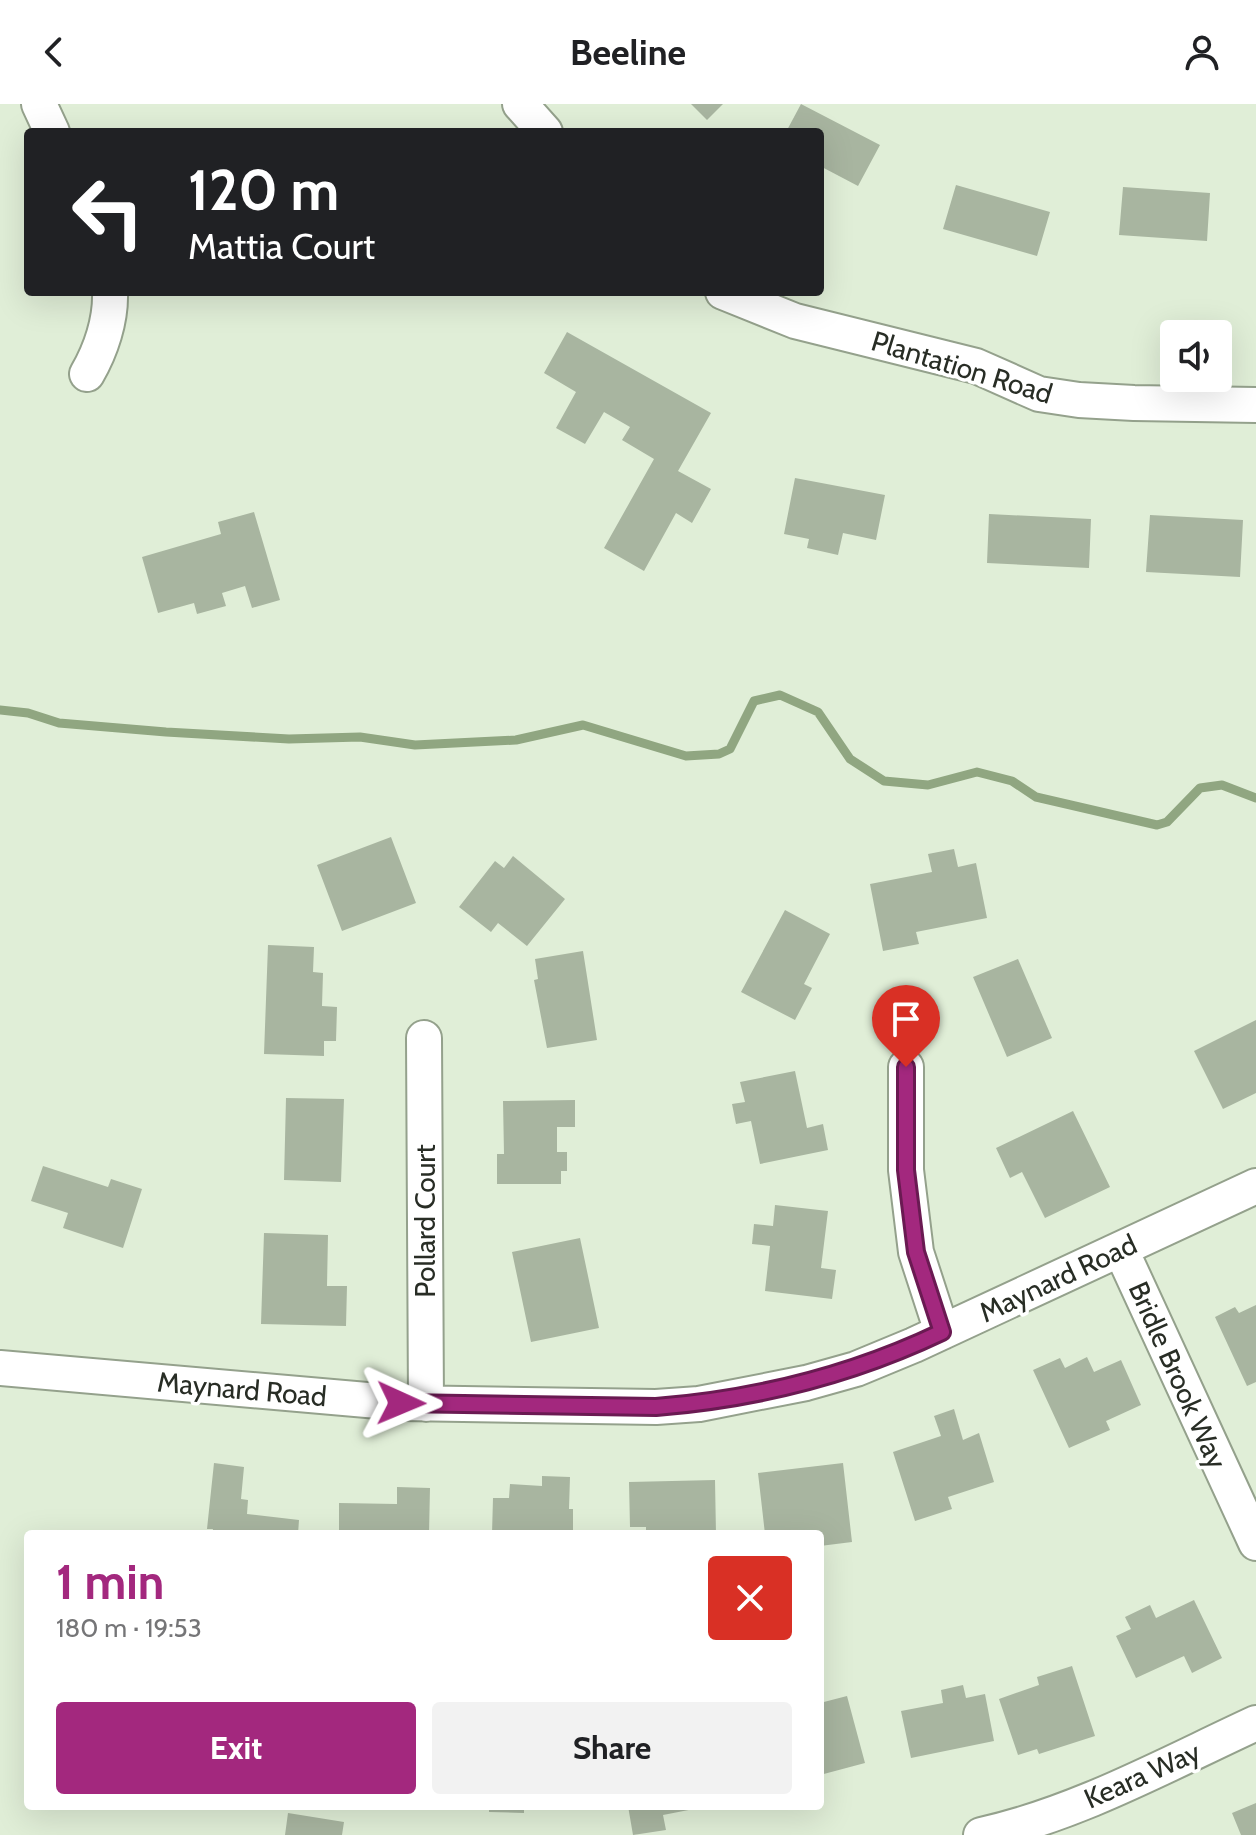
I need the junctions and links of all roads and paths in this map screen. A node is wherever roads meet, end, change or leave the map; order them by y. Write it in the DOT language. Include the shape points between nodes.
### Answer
graph roads {
  1 [pos="39,104"];
  2 [pos="520,104"];
  3 [pos="50,128"];
  4 [pos="541,128"];
  5 [pos="110,296"];
  6 [pos="733,296"];
  7 [pos="87,374"];
  8 [pos="1256,405"];
  9 [pos="424,1038"];
  10 [pos="906,1067"];
  11 [pos="1256,1186"];
  12 [pos="1121,1250"];
  13 [pos="942,1332"];
  14 [pos="0,1368"];
  15 [pos="426,1404"];
  16 [pos="1256,1543"];
  17 [pos="1256,1723"];
  18 [pos="981,1835"];
  1 -- 3 [label="street"];
  2 -- 4 [label="street"];
  5 -- 7 [label="street" via="98,355"];
  6 -- 8 [label="street, Plantation Road" via="795,321 976,366 1039,394 1134,403"];
  9 -- 15 [label="street, Pollard Court"];
  10 -- 13 [label="street" via="906,1170 916,1252"];
  11 -- 12 [label="street, Maynard Road"];
  12 -- 13 [label="street, Maynard Road"];
  12 -- 16 [label="street, Bridle Brook Way"];
  13 -- 15 [label="street, Maynard Road" via="856,1369 699,1404"];
  14 -- 15 [label="street, Maynard Road"];
  17 -- 18 [label="street, Keara Way" via="1092,1798 1021,1826"];
}
